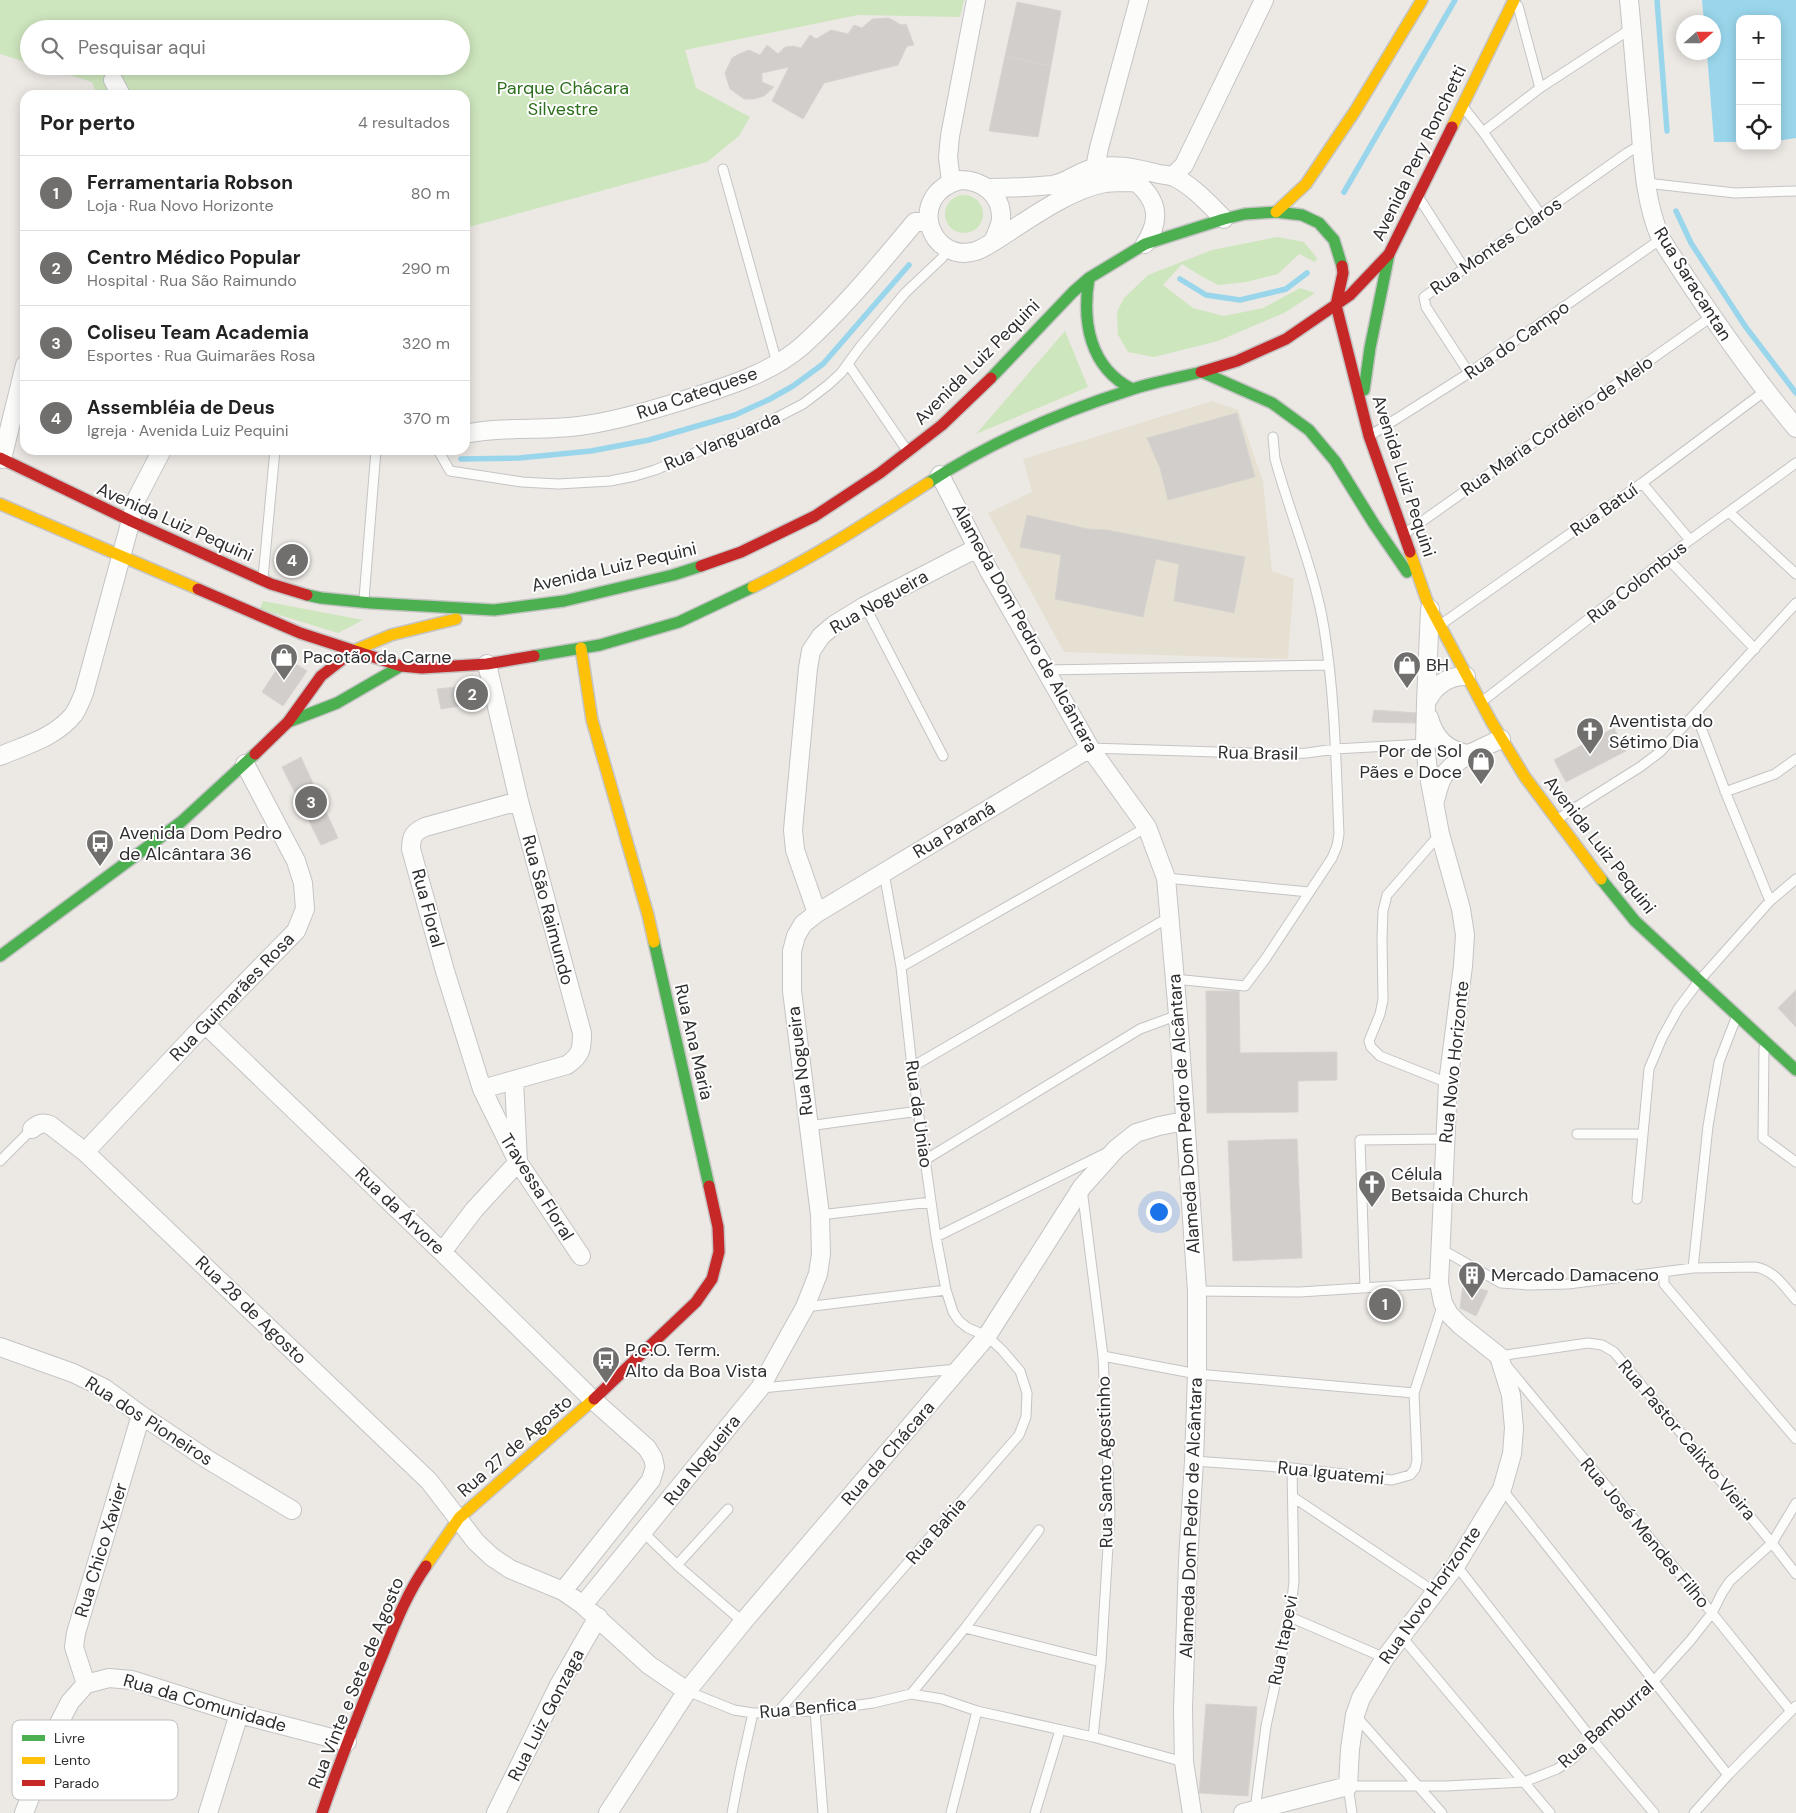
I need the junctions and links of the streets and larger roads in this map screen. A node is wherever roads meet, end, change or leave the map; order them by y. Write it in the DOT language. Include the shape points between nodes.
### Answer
graph roads {
  1 [pos="976,0"];
  2 [pos="1139,0"];
  3 [pos="1264,0"];
  4 [pos="1422,0"];
  5 [pos="1515,0"];
  6 [pos="1629,0"];
  7 [pos="1095,167"];
  8 [pos="1173,176"];
  9 [pos="951,182"];
  10 [pos="987,188"];
  11 [pos="1276,212"];
  12 [pos="1224,219"];
  13 [pos="928,221"];
  14 [pos="993,242"];
  15 [pos="1146,244"];
  16 [pos="1389,254"];
  17 [pos="1089,278"];
  18 [pos="1336,304"];
  19 [pos="1202,372"];
  20 [pos="20,385"];
  21 [pos="1132,389"];
  22 [pos="1363,412"];
  23 [pos="1796,428"];
  24 [pos="470,433"];
  25 [pos="159,455"];
  26 [pos="1,459"];
  27 [pos="940,475"];
  28 [pos="0,504"];
  29 [pos="131,521"];
  30 [pos="977,548"];
  31 [pos="122,557"];
  32 [pos="1429,604"];
  33 [pos="494,610"];
  34 [pos="581,648"];
  35 [pos="353,651"];
  36 [pos="487,664"];
  37 [pos="401,666"];
  38 [pos="1466,676"];
  39 [pos="1426,703"];
  40 [pos="288,722"];
  41 [pos="1501,739"];
  42 [pos="1090,748"];
  43 [pos="1472,754"];
  44 [pos="0,756"];
  45 [pos="245,764"];
  46 [pos="519,801"];
  47 [pos="1435,802"];
  48 [pos="817,913"];
  49 [pos="0,956"];
  50 [pos="205,1024"];
  51 [pos="1793,1062"];
  52 [pos="514,1080"];
  53 [pos="482,1089"];
  54 [pos="1184,1121"];
  55 [pos="32,1129"];
  56 [pos="85,1152"];
  57 [pos="518,1162"];
  58 [pos="442,1252"];
  59 [pos="581,1256"];
  60 [pos="0,1347"];
  61 [pos="594,1400"];
  62 [pos="141,1415"];
  63 [pos="292,1510"];
  64 [pos="459,1518"];
  65 [pos="563,1591"];
  66 [pos="583,1605"];
  67 [pos="598,1617"];
  68 [pos="86,1684"];
  69 [pos="687,1691"];
  70 [pos="239,1714"];
  71 [pos="61,1720"];
  72 [pos="347,1742"];
  73 [pos="29,1800"];
  74 [pos="1250,1812"];
  75 [pos="24,1813"];
  76 [pos="208,1813"];
  77 [pos="322,1813"];
  78 [pos="496,1813"];
  79 [pos="608,1813"];
  80 [pos="1192,1813"];
  1 -- 9 [label="street" via="950,136"];
  2 -- 7 [label="street"];
  3 -- 8 [label="street" via="1184,165"];
  4 -- 11 [label="main road" via="1355,111 1306,184"];
  5 -- 16 [label="main road, Avenida Pery Ronchetti"];
  6 -- 23 [label="street, Rua Saracantan" via="1646,183 1661,239 1711,317"];
  7 -- 8 [label="street" via="1125,166"];
  7 -- 10 [label="street" via="1052,185"];
  8 -- 12 [label="street" via="1200,195"];
  9 -- 10 [label="street" via="970,180"];
  9 -- 13 [label="street" via="936,194 928,211"];
  10 -- 14 [label="street" via="1000,207 1001,219"];
  11 -- 12 [label="main road, Avenida Luiz Pequini"];
  11 -- 18 [label="main road, Avenida Luiz Pequini" via="1308,217 1328,232 1338,251 1342,273"];
  12 -- 15 [label="main road, Avenida Luiz Pequini"];
  13 -- 14 [label="street" via="935,238 950,249 976,251"];
  13 -- 24 [label="street, Rua Catequese" via="915,222 857,290 802,346 745,379 613,420 552,429"];
  14 -- 15 [label="street" via="1087,188 1105,183 1136,182 1147,193 1155,211 1154,228"];
  15 -- 17 [label="main road, Avenida Luiz Pequini"];
  16 -- 18 [label="main road, Avenida Pery Ronchetti" via="1350,295"];
  16 -- 22 [label="main road" via="1368,358"];
  17 -- 21 [label="main road" via="1085,305 1089,336 1108,373"];
  17 -- 33 [label="main road, Avenida Luiz Pequini" via="942,425 880,473 815,516 741,552 673,575 564,601"];
  18 -- 19 [label="main road, Avenida Pery Ronchetti" via="1286,339"];
  18 -- 22 [label="main road, Avenida Luiz Pequini"];
  19 -- 21 [label="main road"];
  19 -- 32 [label="main road, Avenida Luiz Pequini" via="1258,395 1309,430 1331,454 1385,542"];
  20 -- 26 [label="street"];
  21 -- 27 [label="main road" via="1069,410"];
  22 -- 32 [label="main road, Avenida Luiz Pequini"];
  25 -- 29 [label="street" via="137,498"];
  26 -- 29 [label="main road, Avenida Luiz Pequini"];
  27 -- 30 [label="street, Alameda Dom Pedro de Alcântara"];
  27 -- 34 [label="main road" via="798,565 742,593 679,622"];
  28 -- 31 [label="main road"];
  29 -- 31 [label="street"];
  29 -- 33 [label="main road, Avenida Luiz Pequini" via="298,593 364,603"];
  30 -- 42 [label="street, Alameda Dom Pedro de Alcântara"];
  30 -- 48 [label="street, Rua Nogueira" via="834,625 811,651 793,830 795,850"];
  31 -- 35 [label="main road" via="300,633"];
  31 -- 44 [label="street" via="84,693 75,712 64,725 45,737"];
  32 -- 38 [label="main road, Avenida Luiz Pequini"];
  32 -- 39 [label="street, Rua Novo Horizonte"];
  33 -- 35 [label="main road" via="403,630"];
  34 -- 36 [label="main road"];
  34 -- 61 [label="main road, Rua Ana Maria" via="592,720 648,915 718,1227 719,1252 712,1279 696,1302"];
  35 -- 37 [label="main road"];
  35 -- 40 [label="main road" via="321,676"];
  36 -- 37 [label="main road"];
  36 -- 46 [label="street, Rua São Raimundo"];
  37 -- 40 [label="main road" via="342,700"];
  38 -- 39 [label="street" via="1439,684"];
  38 -- 41 [label="main road, Avenida Luiz Pequini"];
  39 -- 43 [label="street" via="1429,720 1439,740 1450,750"];
  39 -- 47 [label="street, Rua Novo Horizonte" via="1428,771"];
  40 -- 45 [label="main road"];
  41 -- 43 [label="street, Rua Novo Horizonte"];
  41 -- 51 [label="main road, Avenida Luiz Pequini" via="1525,777 1635,921 1764,1041"];
  42 -- 48 [label="street, Rua Paraná"];
  42 -- 54 [label="street, Alameda Dom Pedro de Alcântara" via="1147,827 1166,878"];
  43 -- 47 [label="street, Rua Novo Horizonte" via="1445,774"];
  45 -- 49 [label="main road" via="181,822"];
  45 -- 50 [label="street, Rua Guimarães Rosa" via="296,861 304,883 305,909 296,932"];
  46 -- 52 [label="street, Rua São Raimundo" via="582,1033 582,1048 567,1065"];
  46 -- 53 [label="street, Rua Floral" via="424,827 411,839 445,971"];
  47 -- 74 [label="street, Rua Novo Horizonte" via="1465,935 1464,966 1448,1083 1439,1283 1443,1303 1450,1314 1499,1356 1511,1395 1512,1454 1502,1489 1456,1565 1385,1658 1361,1698 1355,1715 1348,1786"];
  48 -- 66 [label="street, Rua Nogueira" via="803,924 796,936 792,951 792,991 820,1215 818,1274 805,1307 760,1388"];
  50 -- 56 [label="street, Rua Guimarães Rosa"];
  50 -- 58 [label="street, Rua da Árvore"];
  52 -- 53 [label="street, Rua São Raimundo"];
  52 -- 57 [label="street"];
  53 -- 57 [label="street, Travessa Floral"];
  54 -- 69 [label="street, Rua da Chácara" via="1136,1133 1116,1148 1082,1187 988,1336"];
  54 -- 80 [label="street, Alameda Dom Pedro de Alcântara" via="1197,1291 1197,1374 1183,1709 1184,1762"];
  55 -- 56 [label="street, Rua 28 de Agosto" via="38,1124 50,1125"];
  56 -- 64 [label="street, Rua 28 de Agosto" via="429,1481"];
  57 -- 58 [label="street" via="474,1210"];
  57 -- 59 [label="street, Travessa Floral"];
  58 -- 61 [label="street, Rua da Árvore"];
  60 -- 62 [label="street, Rua dos Pioneiros" via="73,1373 104,1388"];
  61 -- 64 [label="main road, Rua 27 de Agosto"];
  61 -- 65 [label="street" via="647,1448 654,1458 655,1467 651,1480"];
  62 -- 63 [label="street, Rua dos Pioneiros"];
  62 -- 68 [label="street, Rua Chico Xavier" via="76,1633 74,1647"];
  64 -- 65 [label="street, Rua Benfica" via="476,1542 492,1557 510,1569"];
  64 -- 72 [label="main road, Rua Vinte e Sete de Agosto" via="416,1581"];
  65 -- 66 [label="street, Rua Benfica"];
  66 -- 67 [label="street, Rua Benfica"];
  67 -- 69 [label="street, Rua Benfica" via="650,1665"];
  67 -- 78 [label="street, Rua Luiz Gonzaga" via="559,1685"];
  68 -- 70 [label="street, Rua da Comunidade" via="109,1678 132,1680"];
  68 -- 71 [label="street" via="70,1702"];
  69 -- 79 [label="street, Rua da Chácara"];
  70 -- 72 [label="street, Rua da Comunidade"];
  70 -- 76 [label="street"];
  72 -- 77 [label="main road, Rua Vinte e Sete de Agosto"];
  73 -- 75 [label="street"];
}
